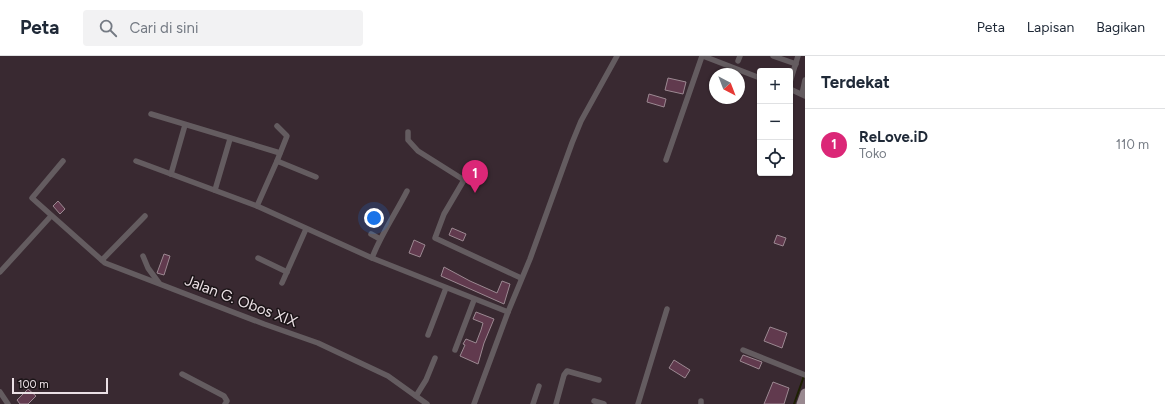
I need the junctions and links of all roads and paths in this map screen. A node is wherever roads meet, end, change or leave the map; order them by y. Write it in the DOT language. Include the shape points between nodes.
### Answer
graph roads {
  1 [pos="617,56"];
  2 [pos="702,56"];
  3 [pos="773,56"];
  4 [pos="798,56"];
  5 [pos="796,64"];
  6 [pos="793,73"];
  7 [pos="757,77"];
  8 [pos="805,80"];
  9 [pos="793,90"];
  10 [pos="803,95"];
  11 [pos="151,114"];
  12 [pos="184,125"];
  13 [pos="277,126"];
  14 [pos="408,132"];
  15 [pos="230,139"];
  16 [pos="280,153"];
  17 [pos="277,160"];
  18 [pos="666,160"];
  19 [pos="63,161"];
  20 [pos="136,161"];
  21 [pos="171,174"];
  22 [pos="316,177"];
  23 [pos="215,190"];
  24 [pos="407,191"];
  25 [pos="257,206"];
  26 [pos="51,216"];
  27 [pos="145,216"];
  28 [pos="306,229"];
  29 [pos="371,234"];
  30 [pos="380,239"];
  31 [pos="143,256"];
  32 [pos="258,258"];
  33 [pos="372,258"];
  34 [pos="102,260"];
  35 [pos="0,272"];
  36 [pos="287,272"];
  37 [pos="521,278"];
  38 [pos="159,283"];
  39 [pos="282,283"];
  40 [pos="446,288"];
  41 [pos="474,300"];
  42 [pos="667,309"];
  43 [pos="508,312"];
  44 [pos="428,335"];
  45 [pos="455,350"];
  46 [pos="743,350"];
  47 [pos="435,358"];
  48 [pos="182,374"];
  49 [pos="805,375"];
  50 [pos="599,380"];
  51 [pos="539,386"];
  52 [pos="0,392"];
  53 [pos="805,392"];
  54 [pos="416,396"];
  55 [pos="594,401"];
  56 [pos="8,404"];
  57 [pos="225,404"];
  58 [pos="427,404"];
  59 [pos="474,404"];
  60 [pos="533,404"];
  61 [pos="556,404"];
  62 [pos="604,404"];
  63 [pos="638,404"];
  64 [pos="801,404"];
  1 -- 37 [label="street" via="581,121"];
  2 -- 7 [label="street"];
  2 -- 18 [label="street"];
  3 -- 5 [label="street"];
  4 -- 5 [label="street"];
  5 -- 6 [label="street"];
  8 -- 10 [label="street"];
  9 -- 10 [label="street"];
  11 -- 12 [label="street"];
  12 -- 15 [label="street"];
  12 -- 21 [label="street"];
  13 -- 16 [label="street" via="287,136"];
  14 -- 37 [label="street" via="410,144 464,180 444,214 434,236 436,240"];
  15 -- 16 [label="street"];
  15 -- 23 [label="street"];
  16 -- 17 [label="street"];
  17 -- 22 [label="street"];
  17 -- 25 [label="street"];
  19 -- 26 [label="street, Jalan G. Obos XIX" via="32,198"];
  20 -- 21 [label="street"];
  21 -- 23 [label="street"];
  23 -- 25 [label="street"];
  24 -- 30 [label="street"];
  25 -- 28 [label="street"];
  26 -- 34 [label="street, Jalan G. Obos XIX"];
  26 -- 35 [label="street"];
  27 -- 34 [label="street"];
  28 -- 33 [label="street"];
  28 -- 36 [label="street"];
  29 -- 30 [label="street"];
  30 -- 33 [label="street"];
  31 -- 38 [label="street"];
  32 -- 36 [label="street"];
  33 -- 40 [label="street"];
  34 -- 38 [label="street, Jalan G. Obos XIX"];
  36 -- 39 [label="street"];
  37 -- 43 [label="street"];
  38 -- 54 [label="street, Jalan G. Obos XIX" via="318,342 388,376"];
  40 -- 41 [label="street"];
  40 -- 44 [label="street"];
  41 -- 43 [label="street"];
  41 -- 45 [label="street"];
  42 -- 63 [label="street"];
  43 -- 59 [label="street"];
  46 -- 49 [label="street"];
  47 -- 54 [label="street"];
  48 -- 57 [label="street" via="224,396 227,401"];
  50 -- 61 [label="street" via="567,371"];
  51 -- 60 [label="street"];
  52 -- 56 [label="street"];
  53 -- 64 [label="main road"];
  54 -- 58 [label="street, Jalan G. Obos XIX"];
  55 -- 62 [label="street"];
}
